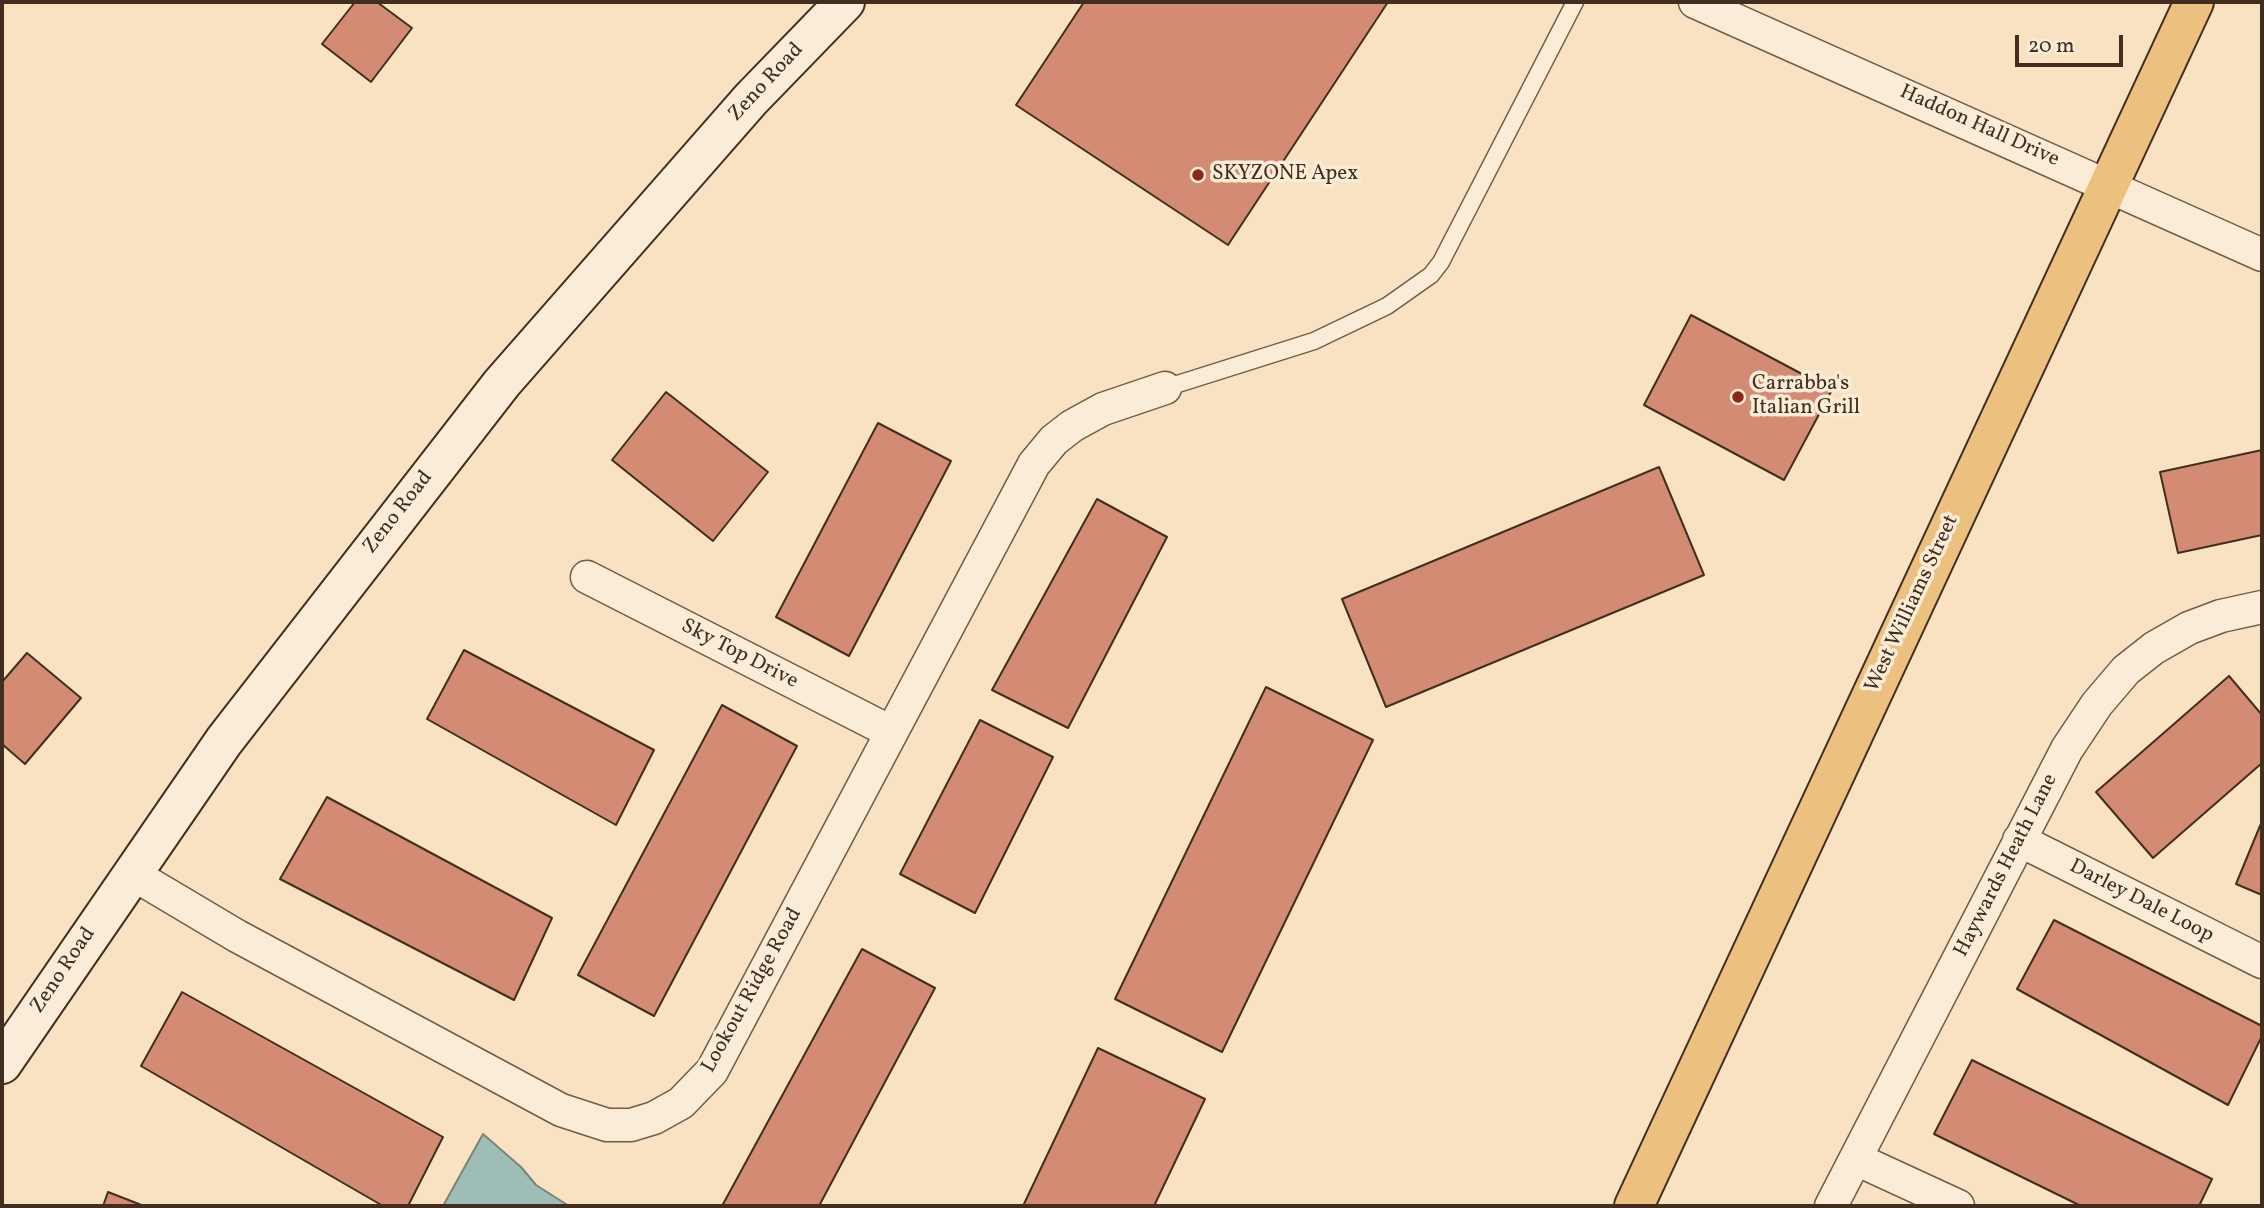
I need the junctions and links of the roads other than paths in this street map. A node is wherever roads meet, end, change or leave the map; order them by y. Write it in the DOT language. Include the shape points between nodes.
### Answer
graph roads {
  1 [pos="845,2"];
  2 [pos="1576,2"];
  3 [pos="1695,2"];
  4 [pos="2194,2"];
  5 [pos="2109,184"];
  6 [pos="2262,255"];
  7 [pos="1165,388"];
  8 [pos="587,577"];
  9 [pos="2262,607"];
  10 [pos="891,732"];
  11 [pos="2019,840"];
  12 [pos="131,873"];
  13 [pos="2262,962"];
  14 [pos="2,1064"];
  15 [pos="1856,1158"];
  16 [pos="1634,1206"];
  17 [pos="1831,1206"];
  18 [pos="1958,1206"];
  1 -- 12 [label="street, Zeno Road" via="751,99 502,383 240,720"];
  2 -- 7 [label="lane" via="1431,275 1387,306 1314,341"];
  3 -- 5 [label="street, Haddon Hall Drive"];
  4 -- 5 [label="main road, West Williams Street"];
  5 -- 6 [label="street, Haddon Hall Drive"];
  5 -- 16 [label="main road, West Williams Street"];
  7 -- 10 [label="street, Lookout Ridge Road" via="1102,409 1072,426 1034,464"];
  8 -- 10 [label="street, Sky Top Drive"];
  9 -- 11 [label="street, Haywards Heath Lane" via="2189,628 2126,670 2067,749"];
  10 -- 12 [label="street, Lookout Ridge Road" via="712,1071 681,1103 631,1125 607,1125 561,1110 237,936"];
  11 -- 13 [label="street, Darley Dale Loop"];
  11 -- 15 [label="street, Haywards Heath Lane"];
  12 -- 14 [label="street, Zeno Road"];
  15 -- 17 [label="street, Haywards Heath Lane"];
  15 -- 18 [label="street"];
}
